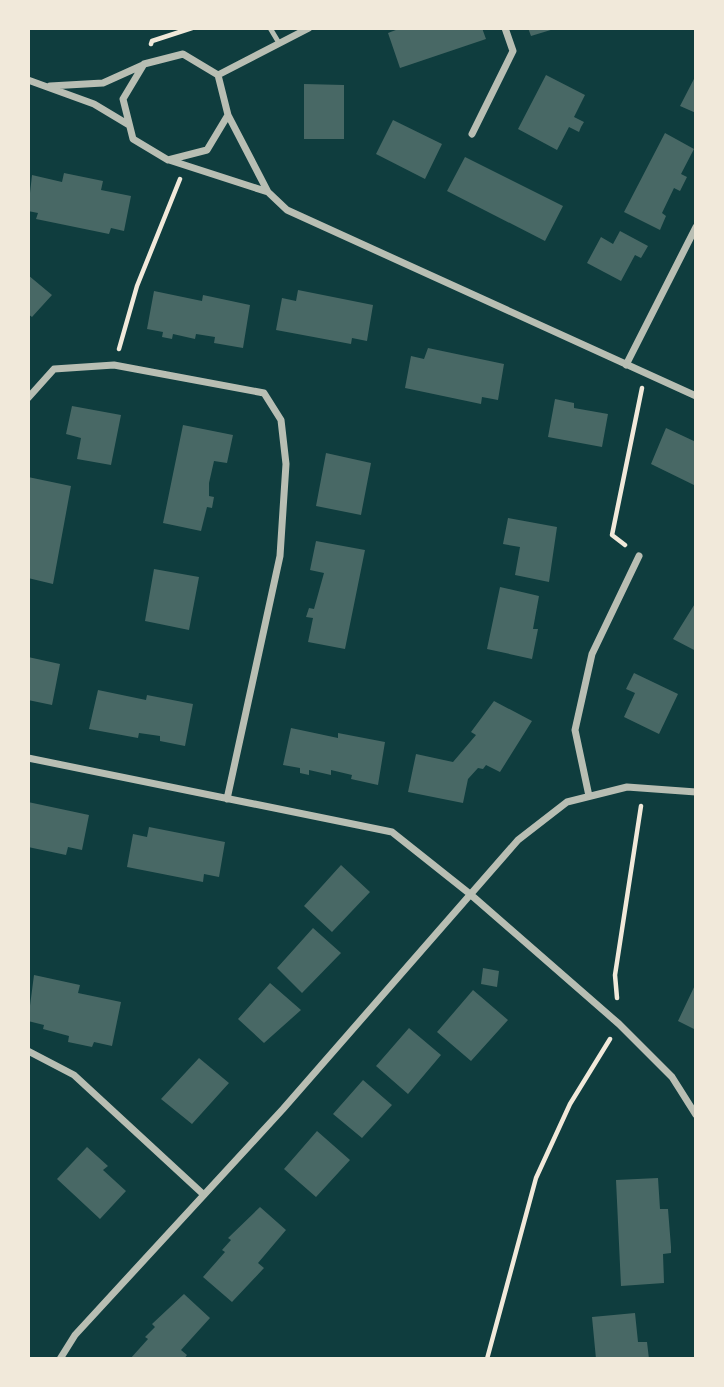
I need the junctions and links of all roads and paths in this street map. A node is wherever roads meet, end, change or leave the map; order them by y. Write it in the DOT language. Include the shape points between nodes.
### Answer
graph roads {
  1 [pos="270,28"];
  2 [pos="309,28"];
  3 [pos="505,28"];
  4 [pos="279,43"];
  5 [pos="144,64"];
  6 [pos="218,75"];
  7 [pos="28,80"];
  8 [pos="48,86"];
  9 [pos="228,114"];
  10 [pos="129,125"];
  11 [pos="472,134"];
  12 [pos="168,160"];
  13 [pos="186,166"];
  14 [pos="268,192"];
  15 [pos="696,227"];
  16 [pos="114,365"];
  17 [pos="626,365"];
  18 [pos="645,373"];
  19 [pos="696,396"];
  20 [pos="28,398"];
  21 [pos="639,556"];
  22 [pos="28,758"];
  23 [pos="644,788"];
  24 [pos="696,792"];
  25 [pos="589,796"];
  26 [pos="227,799"];
  27 [pos="470,894"];
  28 [pos="619,1024"];
  29 [pos="28,1051"];
  30 [pos="696,1115"];
  31 [pos="204,1195"];
  32 [pos="60,1359"];
  33 [pos="486,1359"];
  1 -- 4 [label="lane"];
  2 -- 4 [label="street"];
  3 -- 11 [label="street" via="513,51"];
  4 -- 6 [label="street"];
  5 -- 6 [label="street" via="183,54"];
  5 -- 8 [label="street" via="103,83"];
  5 -- 10 [label="street" via="122,99"];
  6 -- 9 [label="street"];
  7 -- 8 [label="street"];
  8 -- 10 [label="street" via="94,104"];
  9 -- 12 [label="street" via="207,150"];
  9 -- 14 [label="street"];
  10 -- 12 [label="street" via="133,139"];
  12 -- 13 [label="street"];
  13 -- 14 [label="street"];
  13 -- 16 [label="path" via="137,286"];
  14 -- 17 [label="street" via="287,210"];
  15 -- 17 [label="street"];
  16 -- 20 [label="street" via="54,369"];
  16 -- 26 [label="street" via="264,393 281,420 286,464 279,556"];
  17 -- 18 [label="street"];
  18 -- 19 [label="street"];
  18 -- 21 [label="path" via="612,535"];
  21 -- 25 [label="street" via="592,654 575,730"];
  22 -- 26 [label="street"];
  23 -- 24 [label="street"];
  23 -- 25 [label="street" via="626,787"];
  23 -- 28 [label="path" via="615,975"];
  25 -- 27 [label="street" via="567,802 518,840"];
  26 -- 27 [label="street" via="392,832"];
  27 -- 28 [label="street"];
  27 -- 31 [label="street"];
  28 -- 30 [label="street" via="672,1077"];
  28 -- 33 [label="path" via="569,1104 536,1178"];
  29 -- 31 [label="street" via="74,1074"];
  31 -- 32 [label="street" via="75,1335"];
}
